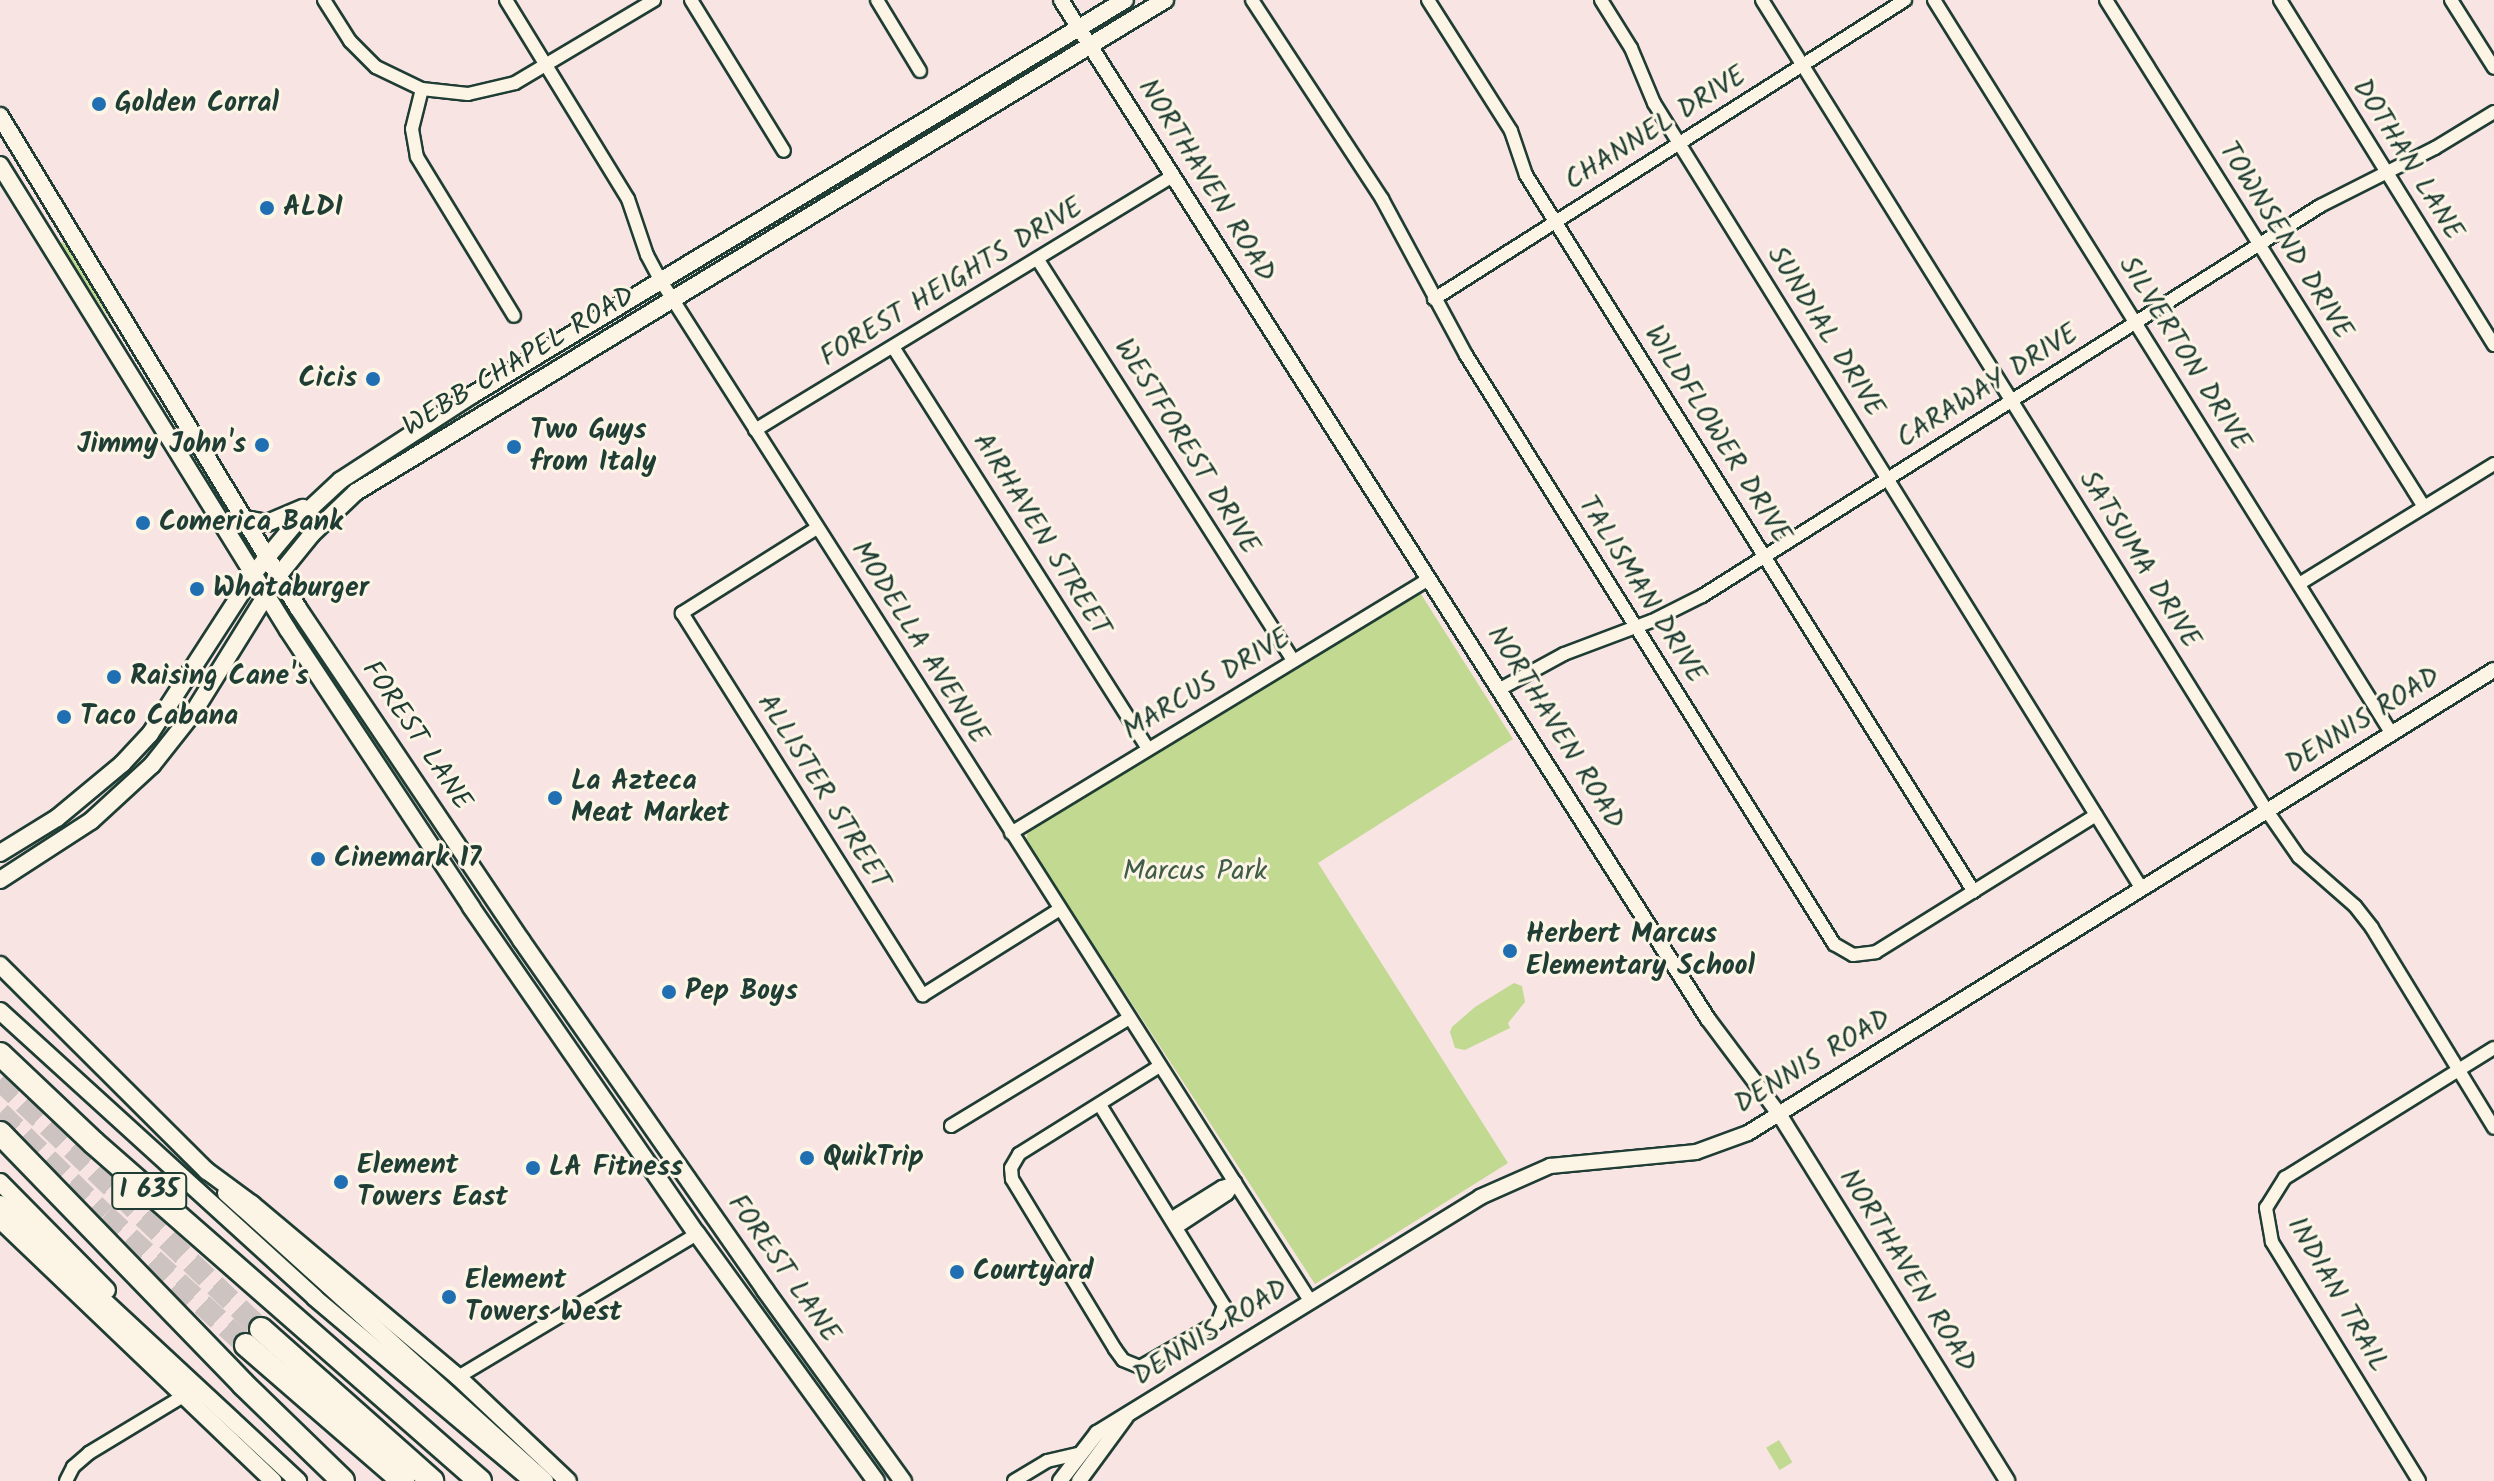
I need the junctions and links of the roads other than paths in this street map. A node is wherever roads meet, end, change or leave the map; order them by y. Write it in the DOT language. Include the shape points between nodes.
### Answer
graph roads {
  1 [pos="324,0"];
  2 [pos="506,0"];
  3 [pos="654,0"];
  4 [pos="691,0"];
  5 [pos="877,0"];
  6 [pos="1061,0"];
  7 [pos="1125,0"];
  8 [pos="1165,0"];
  9 [pos="1252,0"];
  10 [pos="1428,0"];
  11 [pos="1601,0"];
  12 [pos="1762,0"];
  13 [pos="1905,0"];
  14 [pos="1934,0"];
  15 [pos="2106,0"];
  16 [pos="2280,0"];
  17 [pos="2451,0"];
  18 [pos="1078,27"];
  19 [pos="1090,45"];
  20 [pos="546,65"];
  21 [pos="1803,65"];
  22 [pos="2494,68"];
  23 [pos="920,71"];
  24 [pos="422,89"];
  25 [pos="2494,112"];
  26 [pos="0,116"];
  27 [pos="1679,144"];
  28 [pos="784,151"];
  29 [pos="0,165"];
  30 [pos="2387,172"];
  31 [pos="1172,176"];
  32 [pos="61,214"];
  33 [pos="1555,222"];
  34 [pos="39,227"];
  35 [pos="2260,245"];
  36 [pos="1038,260"];
  37 [pos="661,281"];
  38 [pos="672,299"];
  39 [pos="1434,299"];
  40 [pos="514,316"];
  41 [pos="2136,323"];
  42 [pos="135,337"];
  43 [pos="2494,345"];
  44 [pos="893,347"];
  45 [pos="114,348"];
  46 [pos="2011,400"];
  47 [pos="755,430"];
  48 [pos="198,443"];
  49 [pos="385,451"];
  50 [pos="180,454"];
  51 [pos="2494,464"];
  52 [pos="397,466"];
  53 [pos="1887,478"];
  54 [pos="318,499"];
  55 [pos="2424,507"];
  56 [pos="244,519"];
  57 [pos="817,528"];
  58 [pos="267,557"];
  59 [pos="1764,557"];
  60 [pos="254,573"];
  61 [pos="278,576"];
  62 [pos="1429,579"];
  63 [pos="2299,584"];
  64 [pos="266,595"];
  65 [pos="1635,627"];
  66 [pos="1293,660"];
  67 [pos="2494,670"];
  68 [pos="1500,689"];
  69 [pos="2392,734"];
  70 [pos="1148,749"];
  71 [pos="88,793"];
  72 [pos="424,794"];
  73 [pos="405,806"];
  74 [pos="104,810"];
  75 [pos="2267,811"];
  76 [pos="2096,815"];
  77 [pos="1011,833"];
  78 [pos="0,853"];
  79 [pos="0,880"];
  80 [pos="2142,889"];
  81 [pos="1974,892"];
  82 [pos="491,895"];
  83 [pos="471,907"];
  84 [pos="1060,909"];
  85 [pos="0,965"];
  86 [pos="0,975"];
  87 [pos="37,1000"];
  88 [pos="0,1011"];
  89 [pos="1129,1018"];
  90 [pos="578,1020"];
  91 [pos="558,1033"];
  92 [pos="2494,1048"];
  93 [pos="0,1054"];
  94 [pos="1160,1066"];
  95 [pos="2458,1071"];
  96 [pos="1100,1105"];
  97 [pos="1779,1114"];
  98 [pos="951,1126"];
  99 [pos="2494,1128"];
  100 [pos="0,1133"];
  101 [pos="207,1171"];
  102 [pos="0,1182"];
  103 [pos="1235,1183"];
  104 [pos="0,1204"];
  105 [pos="0,1220"];
  106 [pos="717,1221"];
  107 [pos="1174,1223"];
  108 [pos="697,1234"];
  109 [pos="1311,1302"];
  110 [pos="254,1337"];
  111 [pos="158,1348"];
  112 [pos="821,1367"];
  113 [pos="458,1377"];
  114 [pos="802,1380"];
  115 [pos="183,1396"];
  116 [pos="1128,1415"];
  117 [pos="1078,1454"];
  118 [pos="66,1481"];
  119 [pos="273,1481"];
  120 [pos="298,1481"];
  121 [pos="343,1481"];
  122 [pos="383,1481"];
  123 [pos="403,1481"];
  124 [pos="432,1481"];
  125 [pos="480,1481"];
  126 [pos="532,1481"];
  127 [pos="545,1481"];
  128 [pos="568,1481"];
  129 [pos="876,1481"];
  130 [pos="903,1481"];
  131 [pos="1014,1481"];
  132 [pos="1060,1481"];
  133 [pos="1079,1481"];
  134 [pos="2007,1481"];
  135 [pos="2419,1481"];
  1 -- 24 [label="street" via="350,41 376,67"];
  2 -- 20 [label="street, MODELLA AVENUE"];
  3 -- 20 [label="street"];
  4 -- 28 [label="street"];
  5 -- 23 [label="street"];
  6 -- 18 [label="street, NORTHAVEN ROAD"];
  7 -- 18 [label="main road, WEBB CHAPEL ROAD"];
  8 -- 19 [label="main road, WEBB CHAPEL ROAD"];
  9 -- 39 [label="street, TALISMAN DRIVE" via="1382,199"];
  10 -- 33 [label="street, WILDFLOWER DRIVE" via="1511,131 1526,175"];
  11 -- 27 [label="street, SUNDIAL DRIVE"];
  12 -- 21 [label="street, SATSUMA DRIVE"];
  13 -- 21 [label="street, CHANNEL DRIVE"];
  14 -- 41 [label="street, SILVERTON DRIVE"];
  15 -- 35 [label="street, TOWNSEND DRIVE"];
  16 -- 30 [label="street, DOTHAN LANE"];
  17 -- 22 [label="street"];
  18 -- 19 [label="street, NORTHAVEN ROAD"];
  18 -- 37 [label="main road, WEBB CHAPEL ROAD"];
  19 -- 31 [label="street, NORTHAVEN ROAD"];
  19 -- 38 [label="main road, WEBB CHAPEL ROAD"];
  20 -- 24 [label="street" via="486,93"];
  20 -- 37 [label="street, MODELLA AVENUE" via="628,199"];
  21 -- 27 [label="street, CHANNEL DRIVE"];
  21 -- 46 [label="street, SATSUMA DRIVE"];
  24 -- 40 [label="street" via="412,129 417,157"];
  25 -- 30 [label="street, CARAWAY DRIVE"];
  26 -- 32 [label="main road, FOREST LANE"];
  27 -- 33 [label="street, CHANNEL DRIVE"];
  27 -- 53 [label="street, SUNDIAL DRIVE"];
  29 -- 34 [label="main road, FOREST LANE"];
  30 -- 35 [label="street, CARAWAY DRIVE"];
  30 -- 43 [label="street, DOTHAN LANE"];
  31 -- 36 [label="street, FOREST HEIGHTS DRIVE"];
  31 -- 62 [label="street, NORTHAVEN ROAD"];
  32 -- 34 [label="main road"];
  32 -- 42 [label="main road, FOREST LANE"];
  33 -- 39 [label="street, CHANNEL DRIVE"];
  33 -- 59 [label="street, WILDFLOWER DRIVE"];
  34 -- 45 [label="main road, FOREST LANE"];
  35 -- 41 [label="street, CARAWAY DRIVE"];
  35 -- 55 [label="street, TOWNSEND DRIVE"];
  36 -- 44 [label="street, FOREST HEIGHTS DRIVE"];
  36 -- 66 [label="street, WESTFOREST DRIVE"];
  37 -- 38 [label="street, MODELLA AVENUE"];
  37 -- 49 [label="main road, WEBB CHAPEL ROAD"];
  38 -- 47 [label="street, MODELLA AVENUE"];
  38 -- 52 [label="main road, WEBB CHAPEL ROAD"];
  39 -- 65 [label="street, TALISMAN DRIVE"];
  41 -- 46 [label="street, CARAWAY DRIVE"];
  41 -- 63 [label="street, SILVERTON DRIVE"];
  42 -- 45 [label="main road"];
  42 -- 48 [label="main road, FOREST LANE"];
  44 -- 47 [label="street, FOREST HEIGHTS DRIVE"];
  44 -- 70 [label="street, AIRHAVEN STREET"];
  45 -- 50 [label="main road, FOREST LANE"];
  46 -- 53 [label="street, CARAWAY DRIVE"];
  46 -- 75 [label="street, SATSUMA DRIVE"];
  47 -- 57 [label="street, MODELLA AVENUE"];
  48 -- 50 [label="main road"];
  48 -- 56 [label="main road, FOREST LANE"];
  49 -- 52 [label="main road"];
  49 -- 54 [label="main road, WEBB CHAPEL ROAD"];
  50 -- 60 [label="main road, FOREST LANE"];
  51 -- 55 [label="street"];
  52 -- 61 [label="main road, WEBB CHAPEL ROAD" via="342,504"];
  53 -- 59 [label="street, CARAWAY DRIVE"];
  53 -- 76 [label="street, SUNDIAL DRIVE"];
  54 -- 56 [label="main road" via="282,519"];
  54 -- 58 [label="main road, WEBB CHAPEL ROAD"];
  55 -- 63 [label="street"];
  56 -- 58 [label="main road, FOREST LANE"];
  57 -- 77 [label="street, MODELLA AVENUE"];
  57 -- 84 [label="street, ALLISTER STREET" via="682,613 923,995"];
  58 -- 60 [label="main road, WEBB CHAPEL ROAD"];
  58 -- 61 [label="main road, FOREST LANE"];
  59 -- 65 [label="street, CARAWAY DRIVE" via="1676,610"];
  59 -- 81 [label="street, WILDFLOWER DRIVE"];
  60 -- 64 [label="main road, FOREST LANE"];
  60 -- 71 [label="main road, WEBB CHAPEL ROAD" via="150,734"];
  61 -- 64 [label="main road, WEBB CHAPEL ROAD"];
  61 -- 72 [label="main road, FOREST LANE"];
  62 -- 66 [label="street, MARCUS DRIVE"];
  62 -- 68 [label="street, NORTHAVEN ROAD"];
  63 -- 69 [label="street, SILVERTON DRIVE"];
  64 -- 73 [label="main road, FOREST LANE"];
  64 -- 74 [label="main road, WEBB CHAPEL ROAD" via="175,738"];
  65 -- 68 [label="street, CARAWAY DRIVE" via="1564,654"];
  65 -- 81 [label="street, TALISMAN DRIVE" via="1842,951 1862,956 1876,952"];
  66 -- 70 [label="street, MARCUS DRIVE"];
  67 -- 69 [label="street, DENNIS ROAD"];
  68 -- 97 [label="street, NORTHAVEN ROAD" via="1708,1019"];
  69 -- 75 [label="street, DENNIS ROAD"];
  70 -- 77 [label="street, MARCUS DRIVE"];
  71 -- 74 [label="main road"];
  71 -- 78 [label="main road, WEBB CHAPEL ROAD"];
  72 -- 73 [label="main road"];
  72 -- 82 [label="main road, FOREST LANE"];
  73 -- 83 [label="main road, FOREST LANE"];
  74 -- 79 [label="main road, WEBB CHAPEL ROAD"];
  75 -- 80 [label="street, DENNIS ROAD"];
  75 -- 95 [label="street, SATSUMA DRIVE" via="2299,857 2372,928"];
  76 -- 80 [label="street, SUNDIAL DRIVE"];
  76 -- 81 [label="street, TALISMAN DRIVE"];
  77 -- 84 [label="street, MODELLA AVENUE"];
  80 -- 97 [label="street, DENNIS ROAD"];
  82 -- 83 [label="main road"];
  82 -- 90 [label="main road, FOREST LANE"];
  83 -- 91 [label="main road, FOREST LANE"];
  84 -- 89 [label="street, MODELLA AVENUE"];
  85 -- 87 [label="main road"];
  86 -- 87 [label="main road"];
  87 -- 101 [label="main road"];
  88 -- 126 [label="main road" via="315,1298"];
  89 -- 94 [label="street, MODELLA AVENUE"];
  89 -- 98 [label="street"];
  90 -- 91 [label="main road"];
  90 -- 106 [label="main road, FOREST LANE"];
  91 -- 108 [label="main road, FOREST LANE"];
  92 -- 95 [label="street, INDIAN TRAIL"];
  93 -- 125 [label="highway, I 635" via="94,1143"];
  94 -- 96 [label="street"];
  94 -- 103 [label="street, MODELLA AVENUE"];
  95 -- 99 [label="street, SATSUMA DRIVE"];
  95 -- 135 [label="street, INDIAN TRAIL" via="2285,1178 2266,1208 2272,1242"];
  96 -- 107 [label="street"];
  96 -- 107 [label="street" via="1019,1154 1011,1168 1015,1185 1115,1349 1132,1366 1149,1365 1218,1322 1224,1306"];
  97 -- 109 [label="street, DENNIS ROAD" via="1748,1133 1696,1152 1550,1166 1511,1181"];
  97 -- 134 [label="street, NORTHAVEN ROAD"];
  100 -- 121 [label="highway, I 635"];
  101 -- 113 [label="main road"];
  101 -- 127 [label="main road" via="241,1210"];
  102 -- 111 [label="main road"];
  103 -- 107 [label="street" via="1227,1194"];
  103 -- 109 [label="street, MODELLA AVENUE"];
  104 -- 111 [label="main road"];
  105 -- 115 [label="main road"];
  106 -- 108 [label="main road"];
  106 -- 112 [label="main road, FOREST LANE"];
  108 -- 113 [label="street"];
  108 -- 114 [label="main road, FOREST LANE"];
  109 -- 116 [label="street, DENNIS ROAD"];
  110 -- 122 [label="highway" via="311,1414"];
  110 -- 123 [label="highway"];
  110 -- 124 [label="highway"];
  111 -- 120 [label="main road"];
  112 -- 114 [label="main road"];
  112 -- 130 [label="main road, FOREST LANE"];
  113 -- 128 [label="main road"];
  114 -- 129 [label="main road, FOREST LANE"];
  115 -- 118 [label="street" via="89,1453"];
  115 -- 119 [label="main road"];
  116 -- 117 [label="street, DENNIS ROAD" via="1097,1433"];
  116 -- 133 [label="street"];
  117 -- 131 [label="street" via="1047,1461"];
  117 -- 132 [label="street, DENNIS ROAD"];
}
